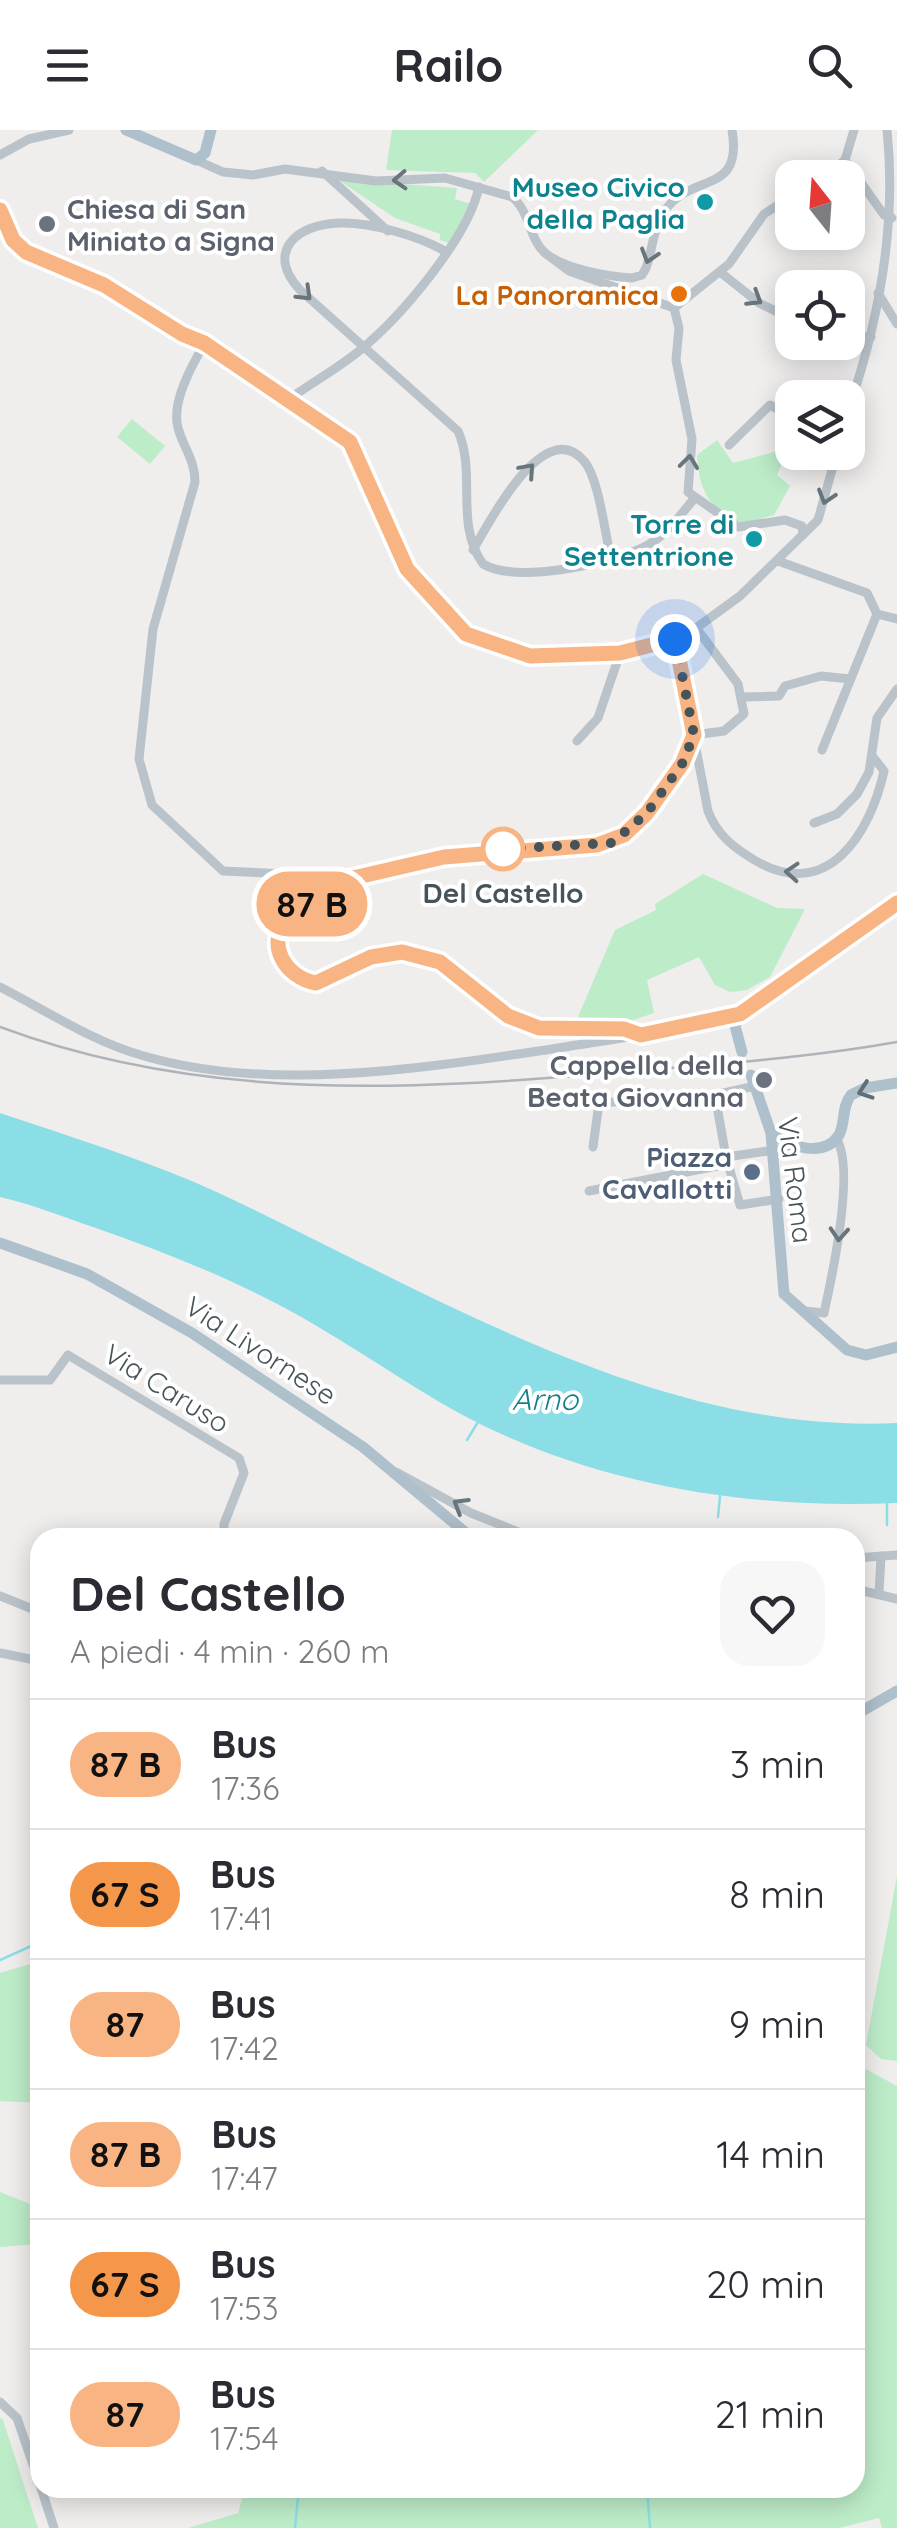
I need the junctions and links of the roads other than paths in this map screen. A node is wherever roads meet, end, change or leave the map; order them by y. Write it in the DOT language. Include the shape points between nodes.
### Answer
graph roads {
  1 [pos="68,130"];
  2 [pos="126,130"];
  3 [pos="732,130"];
  4 [pos="854,130"];
  5 [pos="887,130"];
  6 [pos="210,132"];
  7 [pos="0,155"];
  8 [pos="191,157"];
  9 [pos="845,160"];
  10 [pos="321,170"];
  11 [pos="479,188"];
  12 [pos="865,188"];
  13 [pos="775,207"];
  14 [pos="0,210"];
  15 [pos="892,218"];
  16 [pos="390,233"];
  17 [pos="445,251"];
  18 [pos="553,256"];
  19 [pos="720,272"];
  20 [pos="878,294"];
  21 [pos="674,308"];
  22 [pos="775,311"];
  23 [pos="897,324"];
  24 [pos="865,337"];
  25 [pos="871,337"];
  26 [pos="204,343"];
  27 [pos="364,348"];
  28 [pos="858,380"];
  29 [pos="288,400"];
  30 [pos="775,408"];
  31 [pos="730,445"];
  32 [pos="832,470"];
  33 [pos="693,500"];
  34 [pos="802,535"];
  35 [pos="473,550"];
  36 [pos="611,558"];
  37 [pos="778,561"];
  38 [pos="877,614"];
  39 [pos="897,618"];
  40 [pos="687,634"];
  41 [pos="620,653"];
  42 [pos="850,680"];
  43 [pos="897,689"];
  44 [pos="743,697"];
  45 [pos="694,735"];
  46 [pos="578,742"];
  47 [pos="822,750"];
  48 [pos="873,756"];
  49 [pos="814,823"];
  50 [pos="340,881"];
  51 [pos="897,903"];
  52 [pos="0,987"];
  53 [pos="740,1014"];
  54 [pos="641,1035"];
  55 [pos="742,1052"];
  56 [pos="753,1080"];
  57 [pos="897,1084"];
  58 [pos="716,1095"];
  59 [pos="771,1132"];
  60 [pos="836,1138"];
  61 [pos="593,1147"];
  62 [pos="796,1147"];
  63 [pos="773,1151"];
  64 [pos="726,1161"];
  65 [pos="589,1190"];
  66 [pos="779,1199"];
  67 [pos="0,1243"];
  68 [pos="804,1311"];
  69 [pos="897,1346"];
  70 [pos="0,1380"];
  71 [pos="389,1468"];
  72 [pos="224,1528"];
  73 [pos="460,1528"];
  74 [pos="509,1528"];
  75 [pos="897,1555"];
  76 [pos="881,1556"];
  77 [pos="865,1557"];
  78 [pos="865,1590"];
  79 [pos="880,1593"];
  80 [pos="0,1596"];
  81 [pos="897,1599"];
  82 [pos="30,1608"];
  83 [pos="0,1654"];
  84 [pos="30,1659"];
  85 [pos="897,1691"];
  86 [pos="865,1709"];
  87 [pos="0,2402"];
  88 [pos="30,2456"];
  89 [pos="44,2498"];
  90 [pos="54,2528"];
  1 -- 7 [label="street" via="29,139"];
  2 -- 8 [label="main road"];
  3 -- 18 [label="street, one-way" via="732,164 721,178 680,194 666,208 642,276 617,277"];
  4 -- 9 [label="street"];
  5 -- 15 [label="street"];
  6 -- 8 [label="main road"];
  8 -- 10 [label="street" via="238,174"];
  11 -- 10 [label="street, one-way" via="444,178 376,181"];
  10 -- 16 [label="street"];
  11 -- 17 [label="street" via="468,221"];
  11 -- 18 [label="street" via="520,203 544,252"];
  12 -- 15 [label="street"];
  13 -- 19 [label="street"];
  14 -- 26 [label="street" via="26,252 104,285"];
  15 -- 20 [label="street"];
  16 -- 17 [label="street"];
  16 -- 27 [label="street, one-way" via="327,225 298,236 282,260 284,273"];
  17 -- 27 [label="street"];
  18 -- 21 [label="street" via="569,272"];
  19 -- 21 [label="street"];
  19 -- 22 [label="street, one-way"];
  20 -- 23 [label="street"];
  20 -- 25 [label="street"];
  33 -- 21 [label="street, one-way" via="687,480 692,438 676,360"];
  24 -- 25 [label="street"];
  25 -- 28 [label="street"];
  26 -- 29 [label="street"];
  26 -- 50 [label="street" via="178,414 195,482 153,629 142,779 165,821 223,870"];
  27 -- 29 [label="street"];
  27 -- 35 [label="street" via="458,431"];
  29 -- 41 [label="street" via="355,449 407,569 466,634 530,656"];
  30 -- 31 [label="street" via="770,405"];
  32 -- 34 [label="street, one-way" via="818,520"];
  33 -- 34 [label="street" via="738,527 785,520 802,526"];
  33 -- 36 [label="street" via="644,547"];
  34 -- 37 [label="street"];
  35 -- 36 [label="street" via="507,575"];
  35 -- 36 [label="street, one-way" via="534,460 552,450 572,451 592,476"];
  37 -- 38 [label="street" via="868,593"];
  37 -- 40 [label="street"];
  38 -- 39 [label="street"];
  38 -- 42 [label="street"];
  40 -- 41 [label="street"];
  40 -- 44 [label="street" via="732,672"];
  40 -- 45 [label="street"];
  41 -- 46 [label="street" via="598,718"];
  42 -- 44 [label="street" via="812,677 788,684 779,696"];
  42 -- 47 [label="street"];
  43 -- 48 [label="street" via="878,718"];
  44 -- 45 [label="street" via="742,718 724,731"];
  48 -- 45 [label="street, one-way" via="884,770 862,834 827,865 786,875 715,828"];
  45 -- 50 [label="street" via="647,813 612,843 489,850"];
  48 -- 49 [label="street" via="857,794 837,814"];
  50 -- 54 [label="street" via="340,888 282,928 279,953 292,975 316,983 371,957 402,952 440,962 508,1016 539,1028"];
  51 -- 53 [label="main road"];
  52 -- 54 [label="street" via="148,1058 265,1072 424,1068"];
  53 -- 54 [label="street"];
  53 -- 55 [label="main road" via="735,1030"];
  56 -- 58 [label="street"];
  56 -- 59 [label="main road, Via Roma"];
  57 -- 60 [label="main road, one-way" via="858,1090 843,1110"];
  58 -- 61 [label="street" via="599,1103"];
  58 -- 64 [label="street"];
  59 -- 62 [label="main road"];
  59 -- 63 [label="main road, Via Roma"];
  60 -- 62 [label="main road"];
  60 -- 68 [label="street, one-way" via="842,1188 838,1254 824,1313"];
  62 -- 63 [label="street"];
  63 -- 64 [label="street"];
  63 -- 66 [label="main road, Via Roma"];
  64 -- 65 [label="street"];
  64 -- 66 [label="street" via="740,1205"];
  66 -- 68 [label="main road, Via Roma" via="784,1294"];
  67 -- 71 [label="main road, Via Livornese" via="128,1295"];
  68 -- 69 [label="main road" via="847,1350"];
  70 -- 72 [label="street, Via Caruso" via="50,1380 68,1355 239,1458 244,1473"];
  71 -- 73 [label="main road, Via Livornese"];
  74 -- 71 [label="street, one-way"];
  75 -- 76 [label="street"];
  76 -- 77 [label="street"];
  76 -- 79 [label="street"];
  78 -- 79 [label="street"];
  79 -- 81 [label="street"];
  80 -- 82 [label="street"];
  83 -- 84 [label="street"];
  85 -- 86 [label="main road"];
  87 -- 88 [label="street" via="17,2418"];
  89 -- 90 [label="street"];
}
